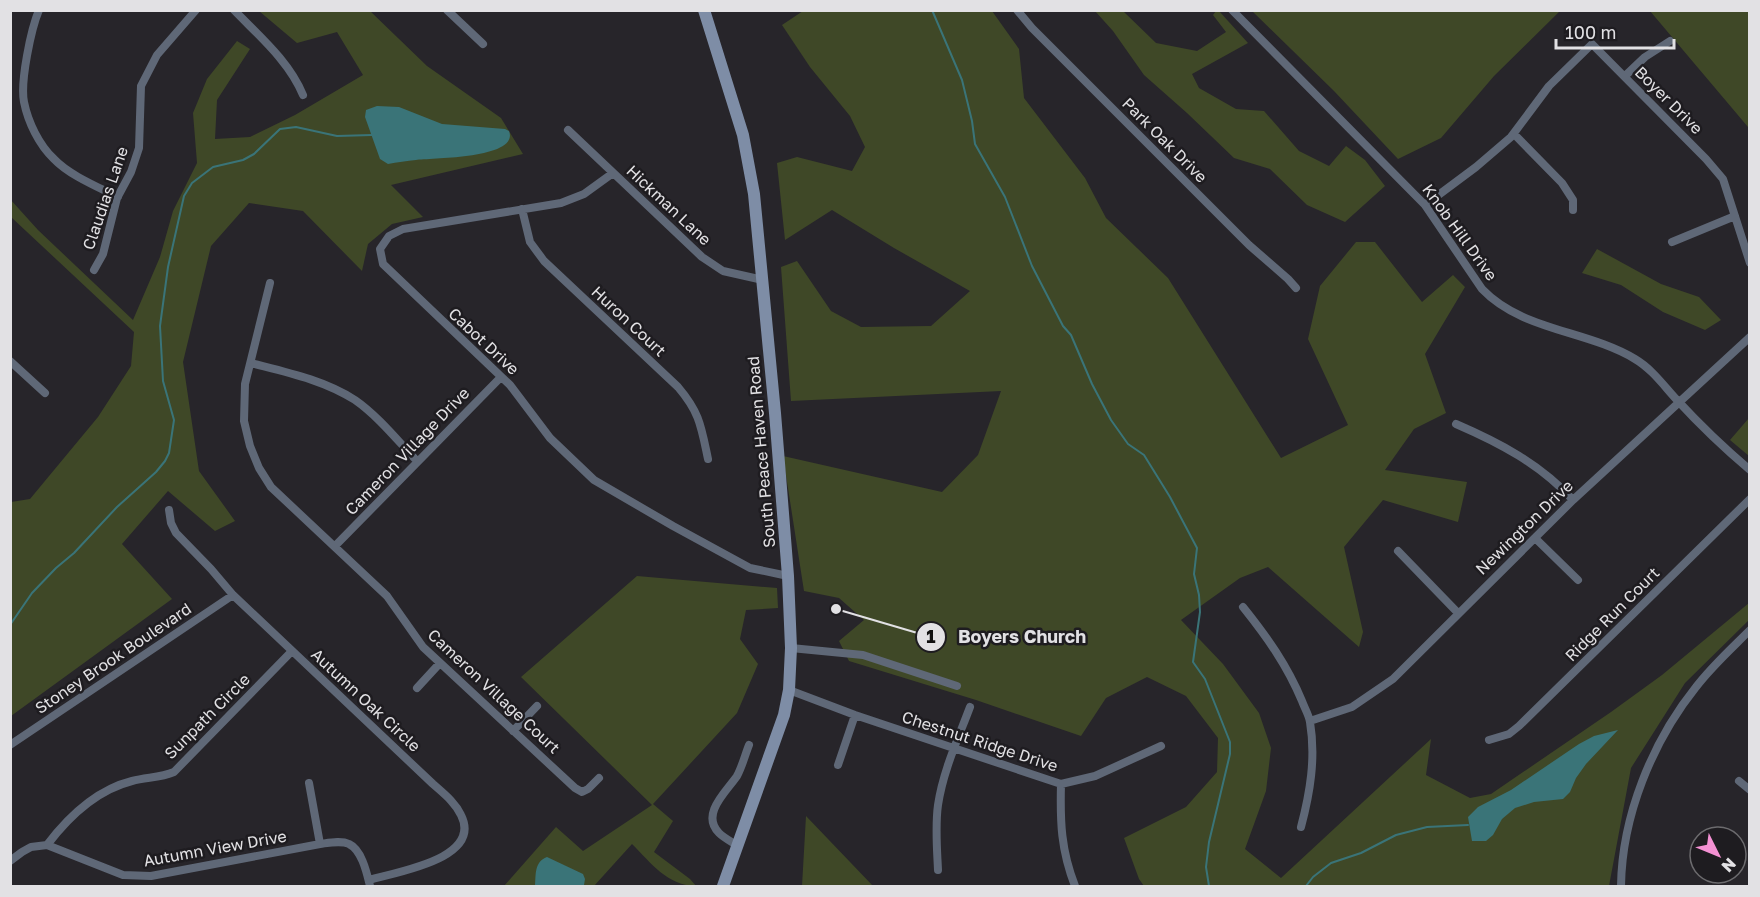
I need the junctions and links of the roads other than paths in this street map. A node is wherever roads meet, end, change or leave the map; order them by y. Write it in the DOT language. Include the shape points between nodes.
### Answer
graph roads {
  1 [pos="39,10"];
  2 [pos="196,10"];
  3 [pos="234,10"];
  4 [pos="447,10"];
  5 [pos="704,10"];
  6 [pos="1017,10"];
  7 [pos="1232,10"];
  8 [pos="1670,41"];
  9 [pos="483,44"];
  10 [pos="1625,76"];
  11 [pos="303,95"];
  12 [pos="568,130"];
  13 [pos="1514,134"];
  14 [pos="613,173"];
  15 [pos="118,197"];
  16 [pos="1425,205"];
  17 [pos="522,209"];
  18 [pos="1573,210"];
  19 [pos="1735,216"];
  20 [pos="1672,242"];
  21 [pos="1749,263"];
  22 [pos="94,270"];
  23 [pos="763,280"];
  24 [pos="270,283"];
  25 [pos="1296,288"];
  26 [pos="1749,337"];
  27 [pos="10,361"];
  28 [pos="251,363"];
  29 [pos="501,376"];
  30 [pos="45,393"];
  31 [pos="1678,401"];
  32 [pos="1456,424"];
  33 [pos="708,459"];
  34 [pos="417,461"];
  35 [pos="1749,470"];
  36 [pos="1749,499"];
  37 [pos="1573,500"];
  38 [pos="169,510"];
  39 [pos="1534,538"];
  40 [pos="335,546"];
  41 [pos="1398,551"];
  42 [pos="788,576"];
  43 [pos="1578,580"];
  44 [pos="233,595"];
  45 [pos="1243,607"];
  46 [pos="1458,613"];
  47 [pos="1749,630"];
  48 [pos="791,648"];
  49 [pos="292,651"];
  50 [pos="440,663"];
  51 [pos="957,686"];
  52 [pos="417,688"];
  53 [pos="789,690"];
  54 [pos="537,706"];
  55 [pos="970,707"];
  56 [pos="855,715"];
  57 [pos="1310,721"];
  58 [pos="513,731"];
  59 [pos="1489,740"];
  60 [pos="10,745"];
  61 [pos="749,745"];
  62 [pos="1161,746"];
  63 [pos="954,748"];
  64 [pos="838,765"];
  65 [pos="598,778"];
  66 [pos="1739,781"];
  67 [pos="309,783"];
  68 [pos="1061,784"];
  69 [pos="1749,790"];
  70 [pos="1301,827"];
  71 [pos="320,844"];
  72 [pos="47,845"];
  73 [pos="738,846"];
  74 [pos="10,861"];
  75 [pos="938,870"];
  76 [pos="369,883"];
  77 [pos="723,886"];
  78 [pos="1075,886"];
  79 [pos="1621,886"];
  1 -- 15 [label="street" via="24,83 24,101 31,122 55,161"];
  2 -- 15 [label="street, Claudias Lane" via="157,55 141,86 139,148"];
  3 -- 11 [label="street" via="283,61"];
  4 -- 9 [label="street"];
  5 -- 23 [label="main road, South Peace Haven Road" via="743,135"];
  6 -- 25 [label="street, Park Oak Drive"];
  7 -- 16 [label="street, Knob Hill Drive"];
  8 -- 10 [label="street"];
  10 -- 13 [label="street, Boyer Drive" via="1592,44 1549,86"];
  10 -- 19 [label="street, Boyer Drive" via="1723,179"];
  12 -- 14 [label="street, Hickman Lane"];
  13 -- 16 [label="street, Boyer Drive"];
  13 -- 18 [label="street" via="1563,183 1574,200"];
  14 -- 17 [label="street, Cabot Drive" via="573,200"];
  14 -- 23 [label="street, Hickman Lane" via="702,258 723,271"];
  15 -- 22 [label="street, Claudias Lane" via="103,254"];
  16 -- 31 [label="street, Knob Hill Drive" via="1493,301 1523,317 1619,350 1653,373"];
  17 -- 29 [label="street, Cabot Drive" via="403,229 389,236 380,249 383,264"];
  17 -- 33 [label="street, Huron Court" via="530,242 544,261 691,403 700,419"];
  19 -- 20 [label="street"];
  19 -- 21 [label="street, Boyer Drive"];
  23 -- 42 [label="main road, South Peace Haven Road"];
  24 -- 28 [label="street, Cameron Village Court"];
  26 -- 31 [label="street, Newington Drive"];
  27 -- 30 [label="street"];
  28 -- 34 [label="street" via="307,378 354,400"];
  28 -- 40 [label="street, Cameron Village Court" via="245,384 244,421 259,468 284,501"];
  29 -- 34 [label="street, Cameron Village Drive"];
  29 -- 42 [label="street, Cabot Drive" via="550,438 594,480 750,568"];
  31 -- 35 [label="street, Knob Hill Drive"];
  31 -- 37 [label="street, Newington Drive"];
  32 -- 37 [label="street" via="1531,462"];
  34 -- 40 [label="street, Cameron Village Drive"];
  36 -- 59 [label="street, Ridge Run Court" via="1519,726 1509,734"];
  37 -- 39 [label="street, Newington Drive"];
  38 -- 44 [label="street, Autumn Oak Circle" via="176,533"];
  39 -- 43 [label="street"];
  39 -- 46 [label="street, Newington Drive"];
  40 -- 50 [label="street, Cameron Village Court" via="387,596 410,631"];
  41 -- 46 [label="street"];
  42 -- 48 [label="main road, South Peace Haven Road"];
  44 -- 49 [label="street, Autumn Oak Circle"];
  44 -- 60 [label="street, Stoney Brook Boulevard"];
  45 -- 57 [label="street" via="1288,669"];
  46 -- 57 [label="street, Newington Drive" via="1393,679 1352,707"];
  47 -- 79 [label="street" via="1696,686 1658,746 1640,789 1626,839"];
  48 -- 51 [label="street" via="863,655"];
  48 -- 53 [label="main road, South Peace Haven Road"];
  49 -- 72 [label="street, Sunpath Circle" via="174,772 132,781 103,793 71,816"];
  49 -- 76 [label="street, Autumn Oak Circle" via="452,802 465,825 457,848 450,854"];
  50 -- 52 [label="street"];
  50 -- 58 [label="street, Cameron Village Court"];
  53 -- 56 [label="street, Chestnut Ridge Drive"];
  53 -- 73 [label="main road, South Peace Haven Road"];
  54 -- 58 [label="street"];
  55 -- 63 [label="street"];
  56 -- 63 [label="street, Chestnut Ridge Drive"];
  56 -- 64 [label="street"];
  57 -- 70 [label="street" via="1312,779"];
  58 -- 65 [label="street, Cameron Village Court" via="582,792"];
  61 -- 73 [label="street" via="739,773 712,815 718,832"];
  62 -- 68 [label="street, Chestnut Ridge Drive" via="1095,776"];
  63 -- 68 [label="street, Chestnut Ridge Drive"];
  63 -- 75 [label="street" via="938,806"];
  66 -- 69 [label="street"];
  67 -- 71 [label="street"];
  68 -- 78 [label="street" via="1061,838"];
  71 -- 72 [label="street, Autumn View Drive" via="151,876 117,873"];
  71 -- 76 [label="street, Autumn View Drive" via="351,845 361,856"];
  72 -- 74 [label="street" via="22,852"];
  73 -- 77 [label="main road, South Peace Haven Road"];
}
